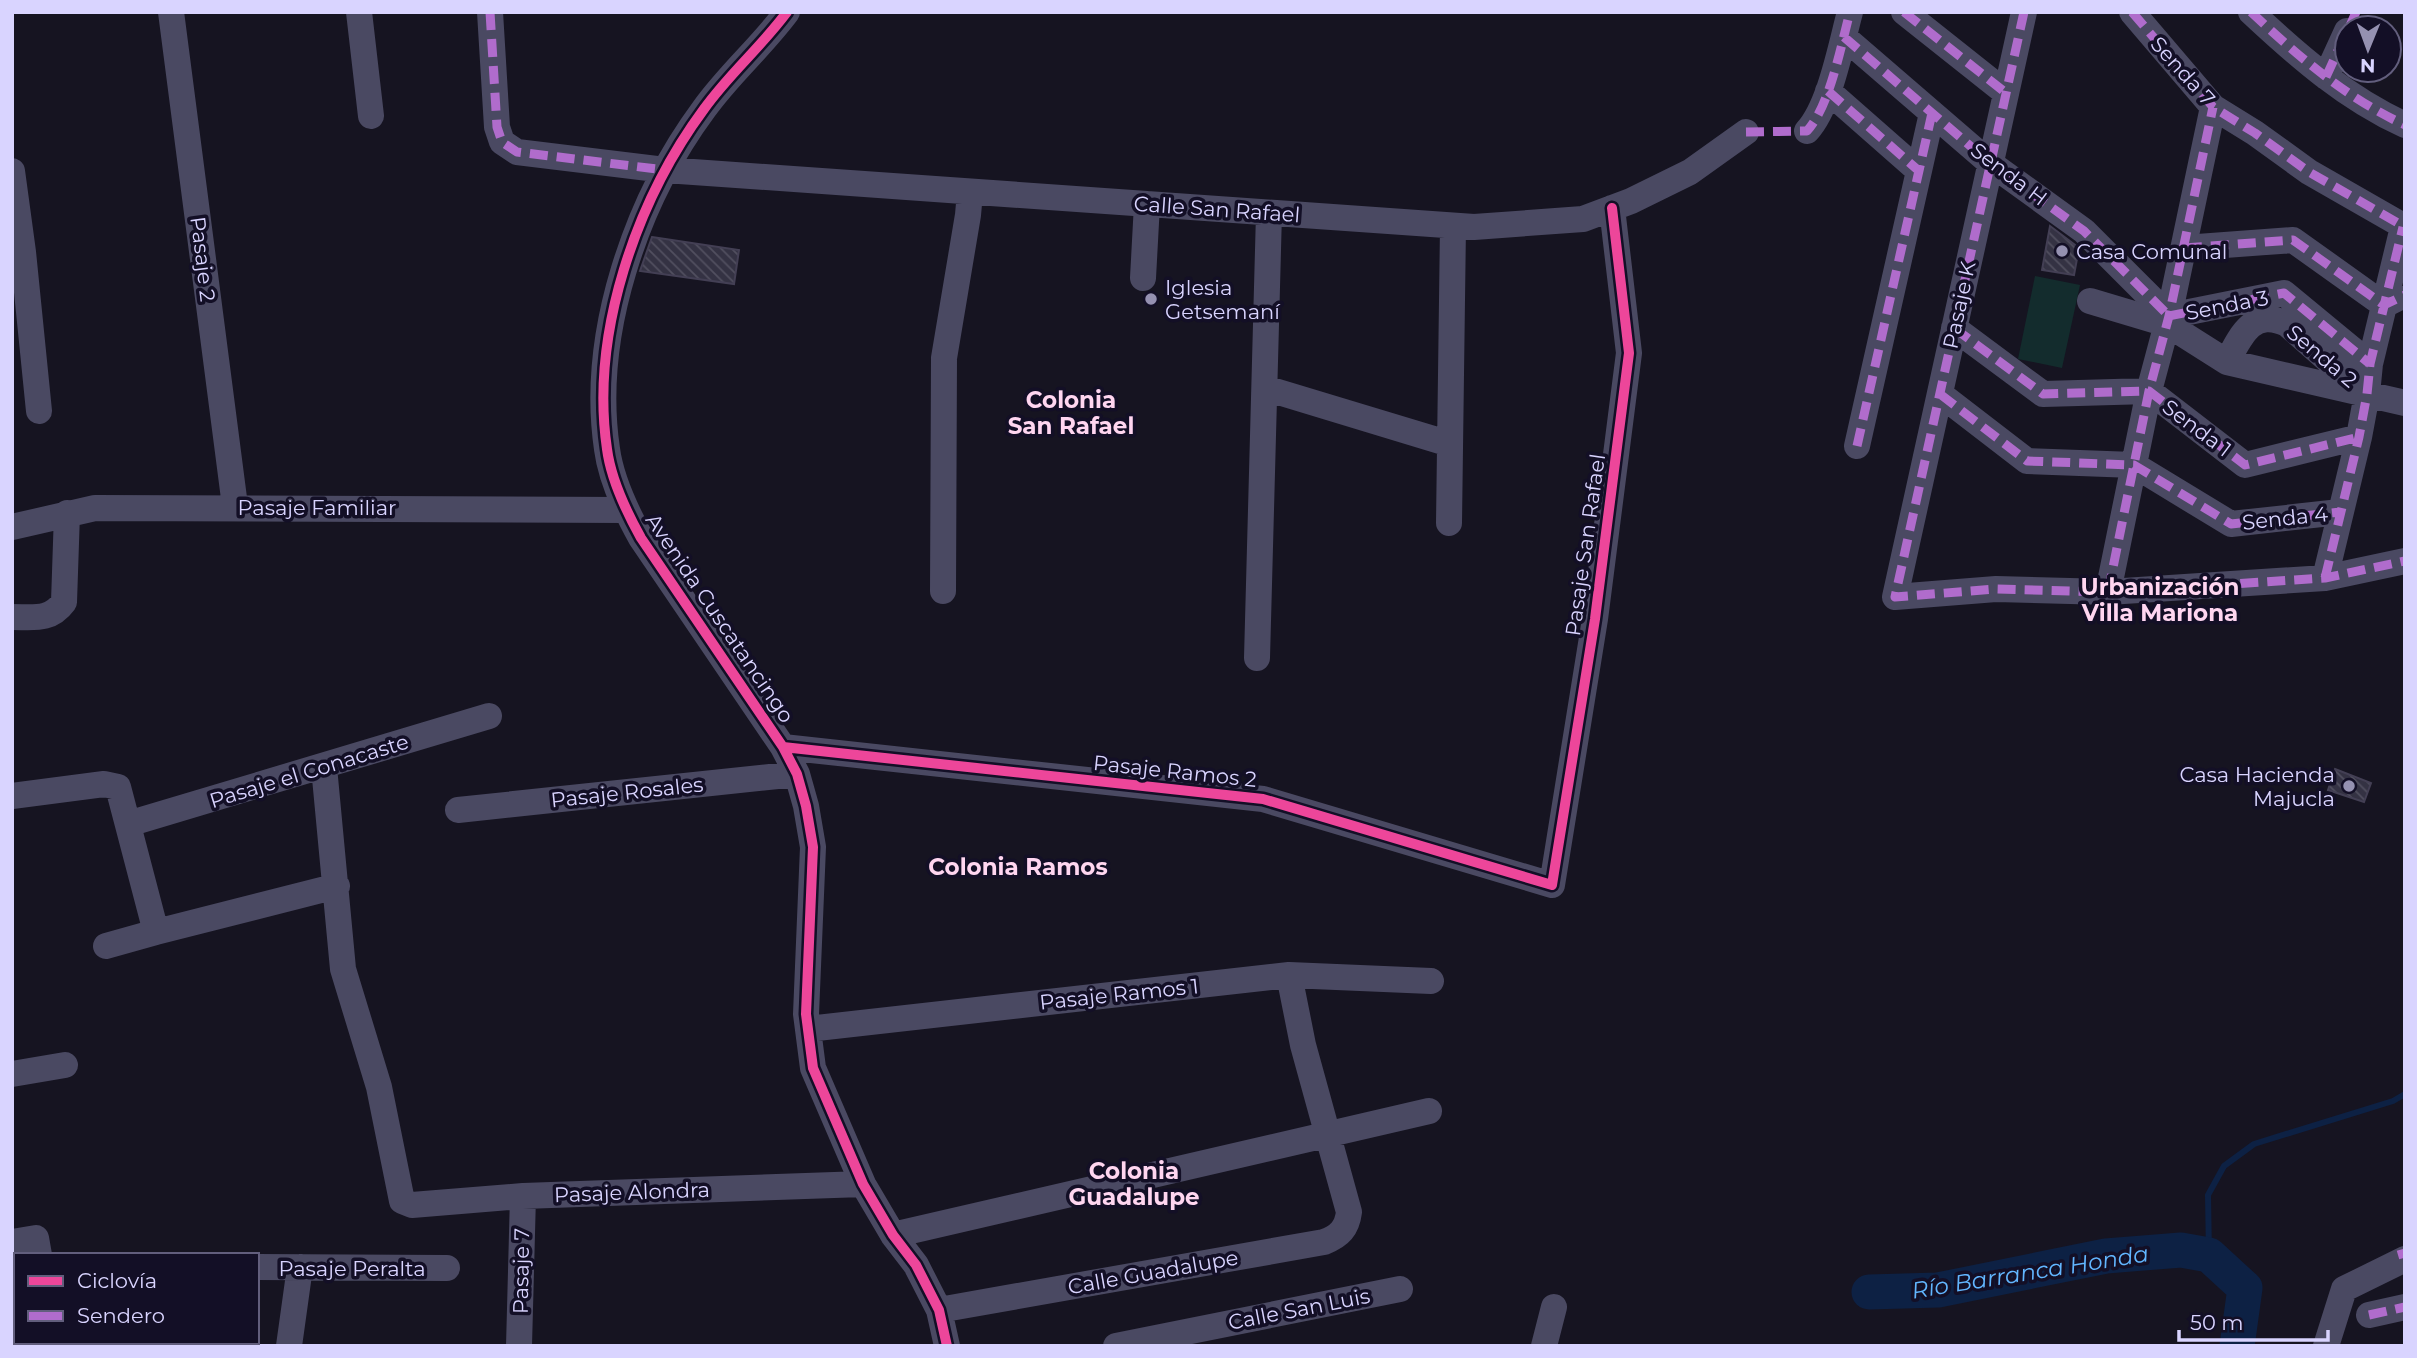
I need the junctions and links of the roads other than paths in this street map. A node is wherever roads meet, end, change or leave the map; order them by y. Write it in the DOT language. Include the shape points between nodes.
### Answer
graph roads {
  1 [pos="171,12"];
  2 [pos="359,12"];
  3 [pos="490,12"];
  4 [pos="786,12"];
  5 [pos="1904,12"];
  6 [pos="2024,12"];
  7 [pos="2132,12"];
  8 [pos="2251,12"];
  9 [pos="1847,25"];
  10 [pos="2333,62"];
  11 [pos="2326,77"];
  12 [pos="1828,91"];
  13 [pos="2006,93"];
  14 [pos="2213,107"];
  15 [pos="1932,113"];
  16 [pos="371,116"];
  17 [pos="2405,125"];
  18 [pos="1807,131"];
  19 [pos="1746,132"];
  20 [pos="1990,163"];
  21 [pos="665,170"];
  22 [pos="12,171"];
  23 [pos="1919,171"];
  24 [pos="970,192"];
  25 [pos="1147,204"];
  26 [pos="1612,208"];
  27 [pos="1269,213"];
  28 [pos="1453,226"];
  29 [pos="2404,227"];
  30 [pos="2184,248"];
  31 [pos="1143,278"];
  32 [pos="2284,293"];
  33 [pos="2394,300"];
  34 [pos="2090,301"];
  35 [pos="2276,319"];
  36 [pos="2168,320"];
  37 [pos="1954,328"];
  38 [pos="2227,362"];
  39 [pos="2370,364"];
  40 [pos="1265,388"];
  41 [pos="2149,391"];
  42 [pos="1940,394"];
  43 [pos="2367,394"];
  44 [pos="2405,403"];
  45 [pos="39,411"];
  46 [pos="2359,437"];
  47 [pos="1450,444"];
  48 [pos="1857,446"];
  49 [pos="2134,465"];
  50 [pos="235,506"];
  51 [pos="625,510"];
  52 [pos="2340,512"];
  53 [pos="67,513"];
  54 [pos="1449,523"];
  55 [pos="12,527"];
  56 [pos="2405,561"];
  57 [pos="2325,578"];
  58 [pos="943,591"];
  59 [pos="2108,592"];
  60 [pos="12,617"];
  61 [pos="1257,658"];
  62 [pos="489,716"];
  63 [pos="783,747"];
  64 [pos="324,767"];
  65 [pos="797,774"];
  66 [pos="12,796"];
  67 [pos="458,810"];
  68 [pos="128,824"];
  69 [pos="1552,885"];
  70 [pos="337,886"];
  71 [pos="156,932"];
  72 [pos="106,946"];
  73 [pos="1289,975"];
  74 [pos="1430,981"];
  75 [pos="808,1029"];
  76 [pos="65,1065"];
  77 [pos="12,1074"];
  78 [pos="1429,1111"];
  79 [pos="1328,1134"];
  80 [pos="863,1184"];
  81 [pos="523,1196"];
  82 [pos="893,1235"];
  83 [pos="2402,1256"];
  84 [pos="259,1267"];
  85 [pos="300,1267"];
  86 [pos="447,1268"];
  87 [pos="1400,1289"];
  88 [pos="1554,1307"];
  89 [pos="2405,1307"];
  90 [pos="939,1310"];
  91 [pos="2369,1315"];
  92 [pos="289,1346"];
  93 [pos="519,1346"];
  94 [pos="947,1346"];
  95 [pos="1116,1346"];
  96 [pos="1544,1346"];
  97 [pos="2326,1346"];
  1 -- 50 [label="street, Pasaje 2"];
  2 -- 16 [label="street"];
  3 -- 21 [label="street" via="497,127 502,142 517,152"];
  4 -- 21 [label="street, Avenida Cuscatancingo" via="702,111"];
  5 -- 13 [label="street"];
  6 -- 13 [label="street, Pasaje K"];
  7 -- 14 [label="street, Senda 7"];
  8 -- 11 [label="street"];
  9 -- 12 [label="street"];
  9 -- 15 [label="street, Senda H"];
  10 -- 11 [label="street"];
  11 -- 17 [label="street"];
  12 -- 18 [label="street"];
  12 -- 23 [label="street"];
  13 -- 20 [label="street, Pasaje K"];
  14 -- 29 [label="street, Senda 7" via="2309,172"];
  14 -- 30 [label="street"];
  15 -- 20 [label="street, Senda H"];
  15 -- 23 [label="street"];
  19 -- 26 [label="street, Calle San Rafael" via="1690,172"];
  20 -- 36 [label="street, Senda H" via="2084,231"];
  20 -- 37 [label="street, Pasaje K"];
  21 -- 24 [label="street, Calle San Rafael"];
  21 -- 51 [label="street, Avenida Cuscatancingo" via="629,252 602,382 607,450"];
  22 -- 45 [label="street"];
  23 -- 48 [label="street"];
  24 -- 25 [label="street, Calle San Rafael"];
  24 -- 58 [label="street" via="944,358"];
  25 -- 27 [label="street, Calle San Rafael"];
  25 -- 31 [label="street"];
  26 -- 28 [label="street, Calle San Rafael" via="1583,219"];
  26 -- 69 [label="street, Pasaje San Rafael" via="1629,353 1595,619"];
  27 -- 28 [label="street, Calle San Rafael"];
  27 -- 40 [label="street"];
  28 -- 47 [label="street"];
  29 -- 33 [label="street"];
  30 -- 33 [label="street" via="2293,240"];
  30 -- 36 [label="street"];
  32 -- 36 [label="street, Senda 3"];
  32 -- 39 [label="street, Senda 2"];
  33 -- 39 [label="street"];
  34 -- 36 [label="street"];
  35 -- 38 [label="street, Senda 3" via="2250,325"];
  35 -- 43 [label="street, Senda 2"];
  36 -- 38 [label="street"];
  36 -- 41 [label="street"];
  37 -- 41 [label="street" via="2043,394"];
  37 -- 42 [label="street, Pasaje K"];
  38 -- 43 [label="street"];
  39 -- 43 [label="street"];
  40 -- 47 [label="street"];
  40 -- 61 [label="street"];
  41 -- 46 [label="street, Senda 1" via="2245,465"];
  41 -- 49 [label="street"];
  42 -- 49 [label="street" via="2027,461"];
  42 -- 59 [label="street, Pasaje K" via="1895,597 1996,589"];
  43 -- 44 [label="street"];
  43 -- 46 [label="street"];
  46 -- 52 [label="street"];
  47 -- 54 [label="street"];
  49 -- 52 [label="street, Senda 4" via="2231,524"];
  49 -- 59 [label="street"];
  50 -- 51 [label="street, Pasaje Familiar"];
  50 -- 53 [label="street, Pasaje Familiar" via="95,508"];
  51 -- 63 [label="street, Avenida Cuscatancingo"];
  52 -- 57 [label="street"];
  53 -- 55 [label="street, Pasaje Familiar"];
  53 -- 60 [label="street" via="64,602 46,617"];
  56 -- 57 [label="street"];
  57 -- 59 [label="street"];
  62 -- 64 [label="street, Pasaje el Conacaste"];
  63 -- 65 [label="street, Avenida Cuscatancingo"];
  63 -- 69 [label="street, Pasaje Ramos 2" via="1263,799"];
  64 -- 68 [label="street, Pasaje el Conacaste"];
  64 -- 70 [label="street"];
  65 -- 67 [label="street, Pasaje Rosales"];
  65 -- 75 [label="street, Avenida Cuscatancingo" via="813,847"];
  66 -- 68 [label="street" via="104,784 118,787"];
  68 -- 71 [label="street"];
  70 -- 71 [label="street"];
  70 -- 81 [label="street, Pasaje Alondra" via="343,969 379,1087 402,1201 412,1205"];
  71 -- 72 [label="street"];
  73 -- 74 [label="street, Pasaje Ramos 1"];
  73 -- 75 [label="street, Pasaje Ramos 1"];
  73 -- 79 [label="street"];
  75 -- 80 [label="street, Avenida Cuscatancingo" via="813,1068"];
  76 -- 77 [label="street"];
  78 -- 79 [label="street"];
  79 -- 82 [label="street"];
  79 -- 90 [label="street, Calle Guadalupe" via="1349,1212 1337,1237"];
  80 -- 81 [label="street, Pasaje Alondra"];
  80 -- 82 [label="street, Avenida Cuscatancingo"];
  81 -- 93 [label="street, Pasaje 7"];
  82 -- 90 [label="street, Avenida Cuscatancingo" via="916,1265"];
  83 -- 97 [label="street" via="2344,1289"];
  84 -- 85 [label="street, Pasaje Peralta"];
  85 -- 86 [label="street, Pasaje Peralta"];
  85 -- 92 [label="street"];
  87 -- 95 [label="street, Calle San Luis"];
  88 -- 96 [label="street"];
  89 -- 91 [label="street"];
  90 -- 94 [label="street, Avenida Cuscatancingo"];
}
